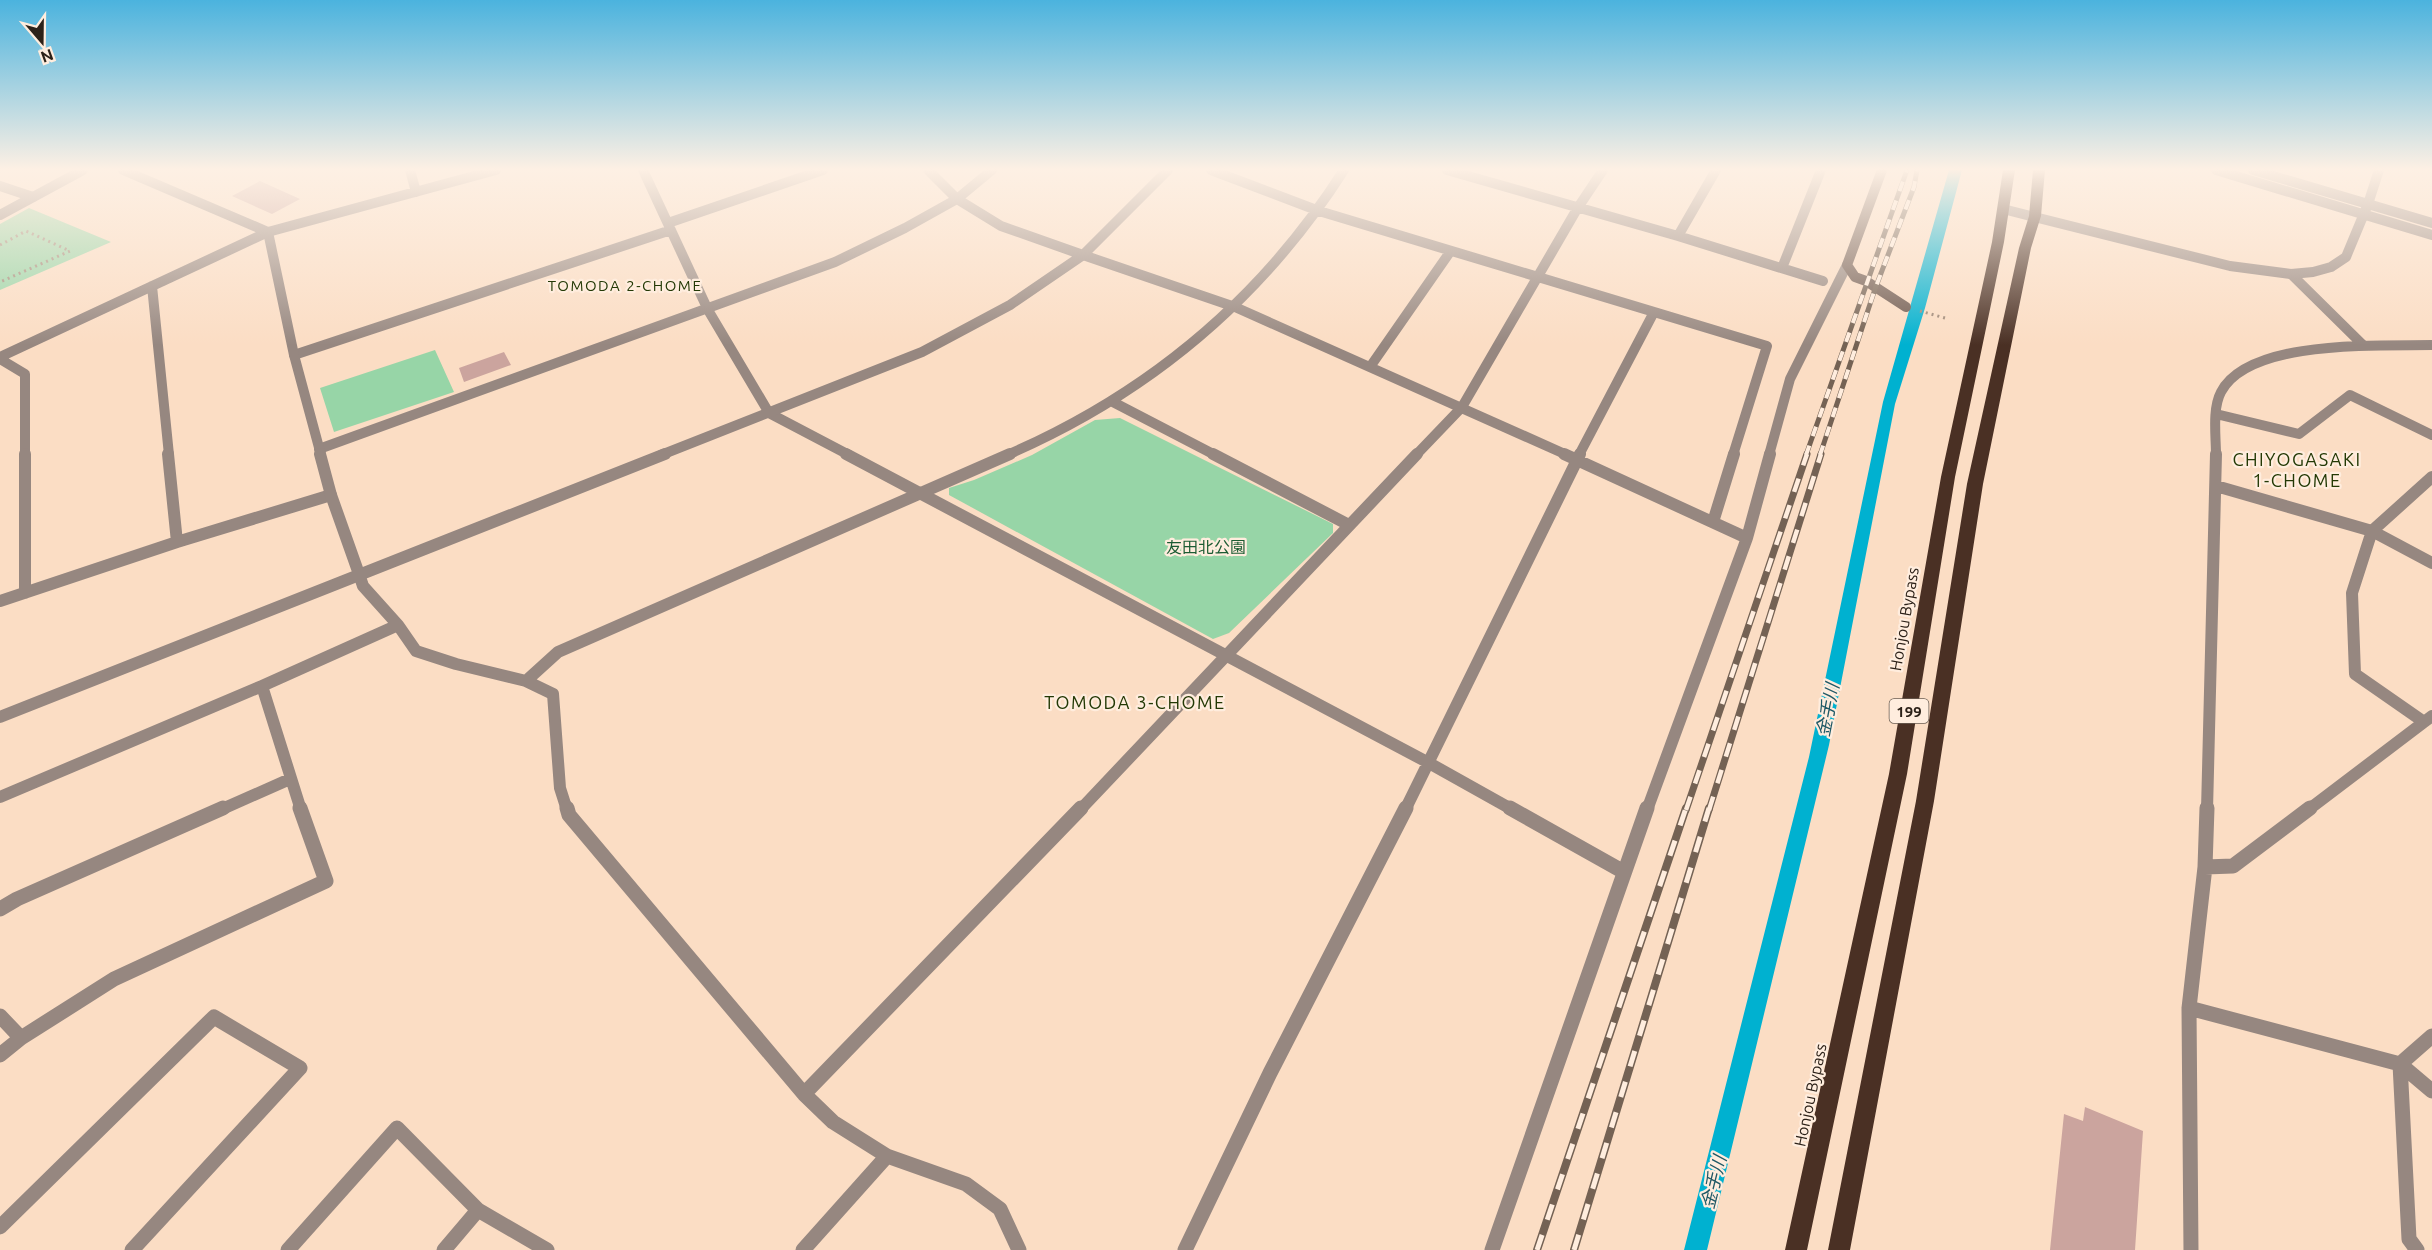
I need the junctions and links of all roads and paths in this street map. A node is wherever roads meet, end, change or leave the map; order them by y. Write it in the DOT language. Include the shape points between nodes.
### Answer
graph roads {
  1 [pos="258,228"];
  2 [pos="281,228"];
  3 [pos="666,228"];
  4 [pos="671,228"];
  5 [pos="904,228"];
  6 [pos="1008,228"];
  7 [pos="1110,228"];
  8 [pos="1305,228"];
  9 [pos="1374,228"];
  10 [pos="1567,228"];
  11 [pos="1648,228"];
  12 [pos="1682,228"];
  13 [pos="1798,228"];
  14 [pos="1861,228"];
  15 [pos="1999,228"];
  16 [pos="2031,228"];
  17 [pos="2083,228"];
  18 [pos="2358,228"];
  19 [pos="2410,228"];
  20 [pos="267,232"];
  21 [pos="2432,235"];
  22 [pos="1678,236"];
  23 [pos="0,244"];
  24 [pos="1450,252"];
  25 [pos="1083,255"];
  26 [pos="1847,265"];
  27 [pos="1782,268"];
  28 [pos="2291,274"];
  29 [pos="1539,278"];
  30 [pos="1823,281"];
  31 [pos="0,282"];
  32 [pos="152,286"];
  33 [pos="1235,307"];
  34 [pos="1906,307"];
  35 [pos="708,310"];
  36 [pos="1654,312"];
  37 [pos="1945,318"];
  38 [pos="2432,345"];
  39 [pos="2364,346"];
  40 [pos="294,355"];
  41 [pos="0,358"];
  42 [pos="1370,367"];
  43 [pos="1111,401"];
  44 [pos="1462,407"];
  45 [pos="769,413"];
  46 [pos="2216,414"];
  47 [pos="2432,435"];
  48 [pos="319,449"];
  49 [pos="1577,460"];
  50 [pos="2432,477"];
  51 [pos="2216,486"];
  52 [pos="922,494"];
  53 [pos="331,495"];
  54 [pos="1713,522"];
  55 [pos="1349,525"];
  56 [pos="2372,531"];
  57 [pos="1747,538"];
  58 [pos="177,542"];
  59 [pos="2432,563"];
  60 [pos="359,574"];
  61 [pos="25,593"];
  62 [pos="0,601"];
  63 [pos="398,625"];
  64 [pos="1225,657"];
  65 [pos="526,681"];
  66 [pos="262,686"];
  67 [pos="0,717"];
  68 [pos="2428,719"];
  69 [pos="1429,763"];
  70 [pos="290,779"];
  71 [pos="0,797"];
  72 [pos="2205,867"];
  73 [pos="1624,872"];
  74 [pos="0,909"];
  75 [pos="2189,1008"];
  76 [pos="0,1016"];
  77 [pos="2432,1036"];
  78 [pos="21,1038"];
  79 [pos="0,1055"];
  80 [pos="2400,1064"];
  81 [pos="2432,1091"];
  82 [pos="804,1094"];
  83 [pos="887,1156"];
  84 [pos="478,1210"];
  85 [pos="0,1227"];
  86 [pos="132,1250"];
  87 [pos="288,1250"];
  88 [pos="444,1250"];
  89 [pos="548,1250"];
  90 [pos="803,1250"];
  91 [pos="1019,1250"];
  92 [pos="1185,1250"];
  93 [pos="1492,1250"];
  94 [pos="1796,1250"];
  95 [pos="1839,1250"];
  96 [pos="2191,1250"];
  97 [pos="2417,1250"];
  1 -- 20 [label="street"];
  2 -- 20 [label="street"];
  3 -- 40 [label="street"];
  4 -- 35 [label="street"];
  5 -- 35 [label="street" via="835,262"];
  6 -- 25 [label="street"];
  7 -- 25 [label="street"];
  8 -- 33 [label="street"];
  9 -- 24 [label="street"];
  10 -- 29 [label="street"];
  11 -- 22 [label="street"];
  12 -- 22 [label="street"];
  13 -- 27 [label="street"];
  14 -- 26 [label="main road"];
  15 -- 94 [label="highway, Honjou Bypass / 199" via="1948,477 1898,774"];
  16 -- 95 [label="highway, 199" via="1975,484 1925,801"];
  17 -- 28 [label="street" via="2230,266"];
  18 -- 28 [label="street" via="2346,257 2331,267"];
  19 -- 21 [label="street"];
  20 -- 32 [label="street"];
  20 -- 40 [label="street"];
  22 -- 27 [label="street"];
  23 -- 31 [label="path" via="26,231 70,251"];
  24 -- 29 [label="street"];
  24 -- 42 [label="street"];
  25 -- 33 [label="street"];
  25 -- 45 [label="street" via="1010,305 922,352"];
  26 -- 34 [label="main road" via="1855,277"];
  26 -- 57 [label="street" via="1790,379"];
  27 -- 30 [label="street"];
  28 -- 39 [label="street"];
  29 -- 36 [label="street"];
  29 -- 44 [label="street"];
  32 -- 41 [label="street"];
  32 -- 58 [label="street"];
  33 -- 42 [label="street"];
  33 -- 43 [label="street" via="1175,359"];
  34 -- 37 [label="path"];
  35 -- 45 [label="street"];
  35 -- 48 [label="street"];
  36 -- 49 [label="street"];
  36 -- 54 [label="street" via="1767,346"];
  38 -- 39 [label="street"];
  39 -- 46 [label="street" via="2300,351 2262,359 2234,374 2220,393"];
  40 -- 48 [label="street"];
  41 -- 61 [label="street" via="25,374"];
  42 -- 44 [label="street"];
  43 -- 52 [label="street" via="1040,441"];
  43 -- 55 [label="street"];
  44 -- 49 [label="street"];
  44 -- 55 [label="street"];
  45 -- 52 [label="street"];
  45 -- 60 [label="street"];
  46 -- 47 [label="street" via="2299,434 2350,395"];
  46 -- 51 [label="street"];
  48 -- 53 [label="street"];
  49 -- 54 [label="street"];
  49 -- 69 [label="street"];
  50 -- 56 [label="street"];
  51 -- 56 [label="street"];
  51 -- 72 [label="street"];
  52 -- 64 [label="street"];
  52 -- 65 [label="street" via="558,652"];
  53 -- 58 [label="street"];
  53 -- 60 [label="street"];
  54 -- 57 [label="street"];
  55 -- 64 [label="street"];
  56 -- 59 [label="street"];
  56 -- 68 [label="street" via="2352,593 2355,674"];
  57 -- 73 [label="street"];
  58 -- 61 [label="street"];
  60 -- 63 [label="street" via="363,586"];
  60 -- 67 [label="street"];
  61 -- 62 [label="street"];
  63 -- 65 [label="street" via="416,651"];
  63 -- 66 [label="street"];
  64 -- 69 [label="street"];
  64 -- 82 [label="street"];
  65 -- 82 [label="street" via="553,694 560,788 569,815"];
  66 -- 70 [label="street"];
  66 -- 71 [label="street"];
  68 -- 72 [label="street" via="2233,866"];
  69 -- 73 [label="street"];
  69 -- 92 [label="street" via="1270,1073"];
  70 -- 74 [label="street"];
  70 -- 78 [label="street" via="326,880 114,979"];
  72 -- 75 [label="street"];
  73 -- 93 [label="street"];
  75 -- 80 [label="street"];
  75 -- 96 [label="street"];
  76 -- 78 [label="street"];
  77 -- 80 [label="street"];
  78 -- 79 [label="street"];
  80 -- 81 [label="street"];
  80 -- 97 [label="street" via="2409,1239"];
  82 -- 83 [label="street" via="833,1122"];
  83 -- 90 [label="street"];
  83 -- 91 [label="street" via="966,1184 1000,1209"];
  84 -- 87 [label="street" via="397,1128"];
  84 -- 88 [label="street"];
  84 -- 89 [label="street"];
  85 -- 86 [label="street" via="214,1017 300,1068"];
}
